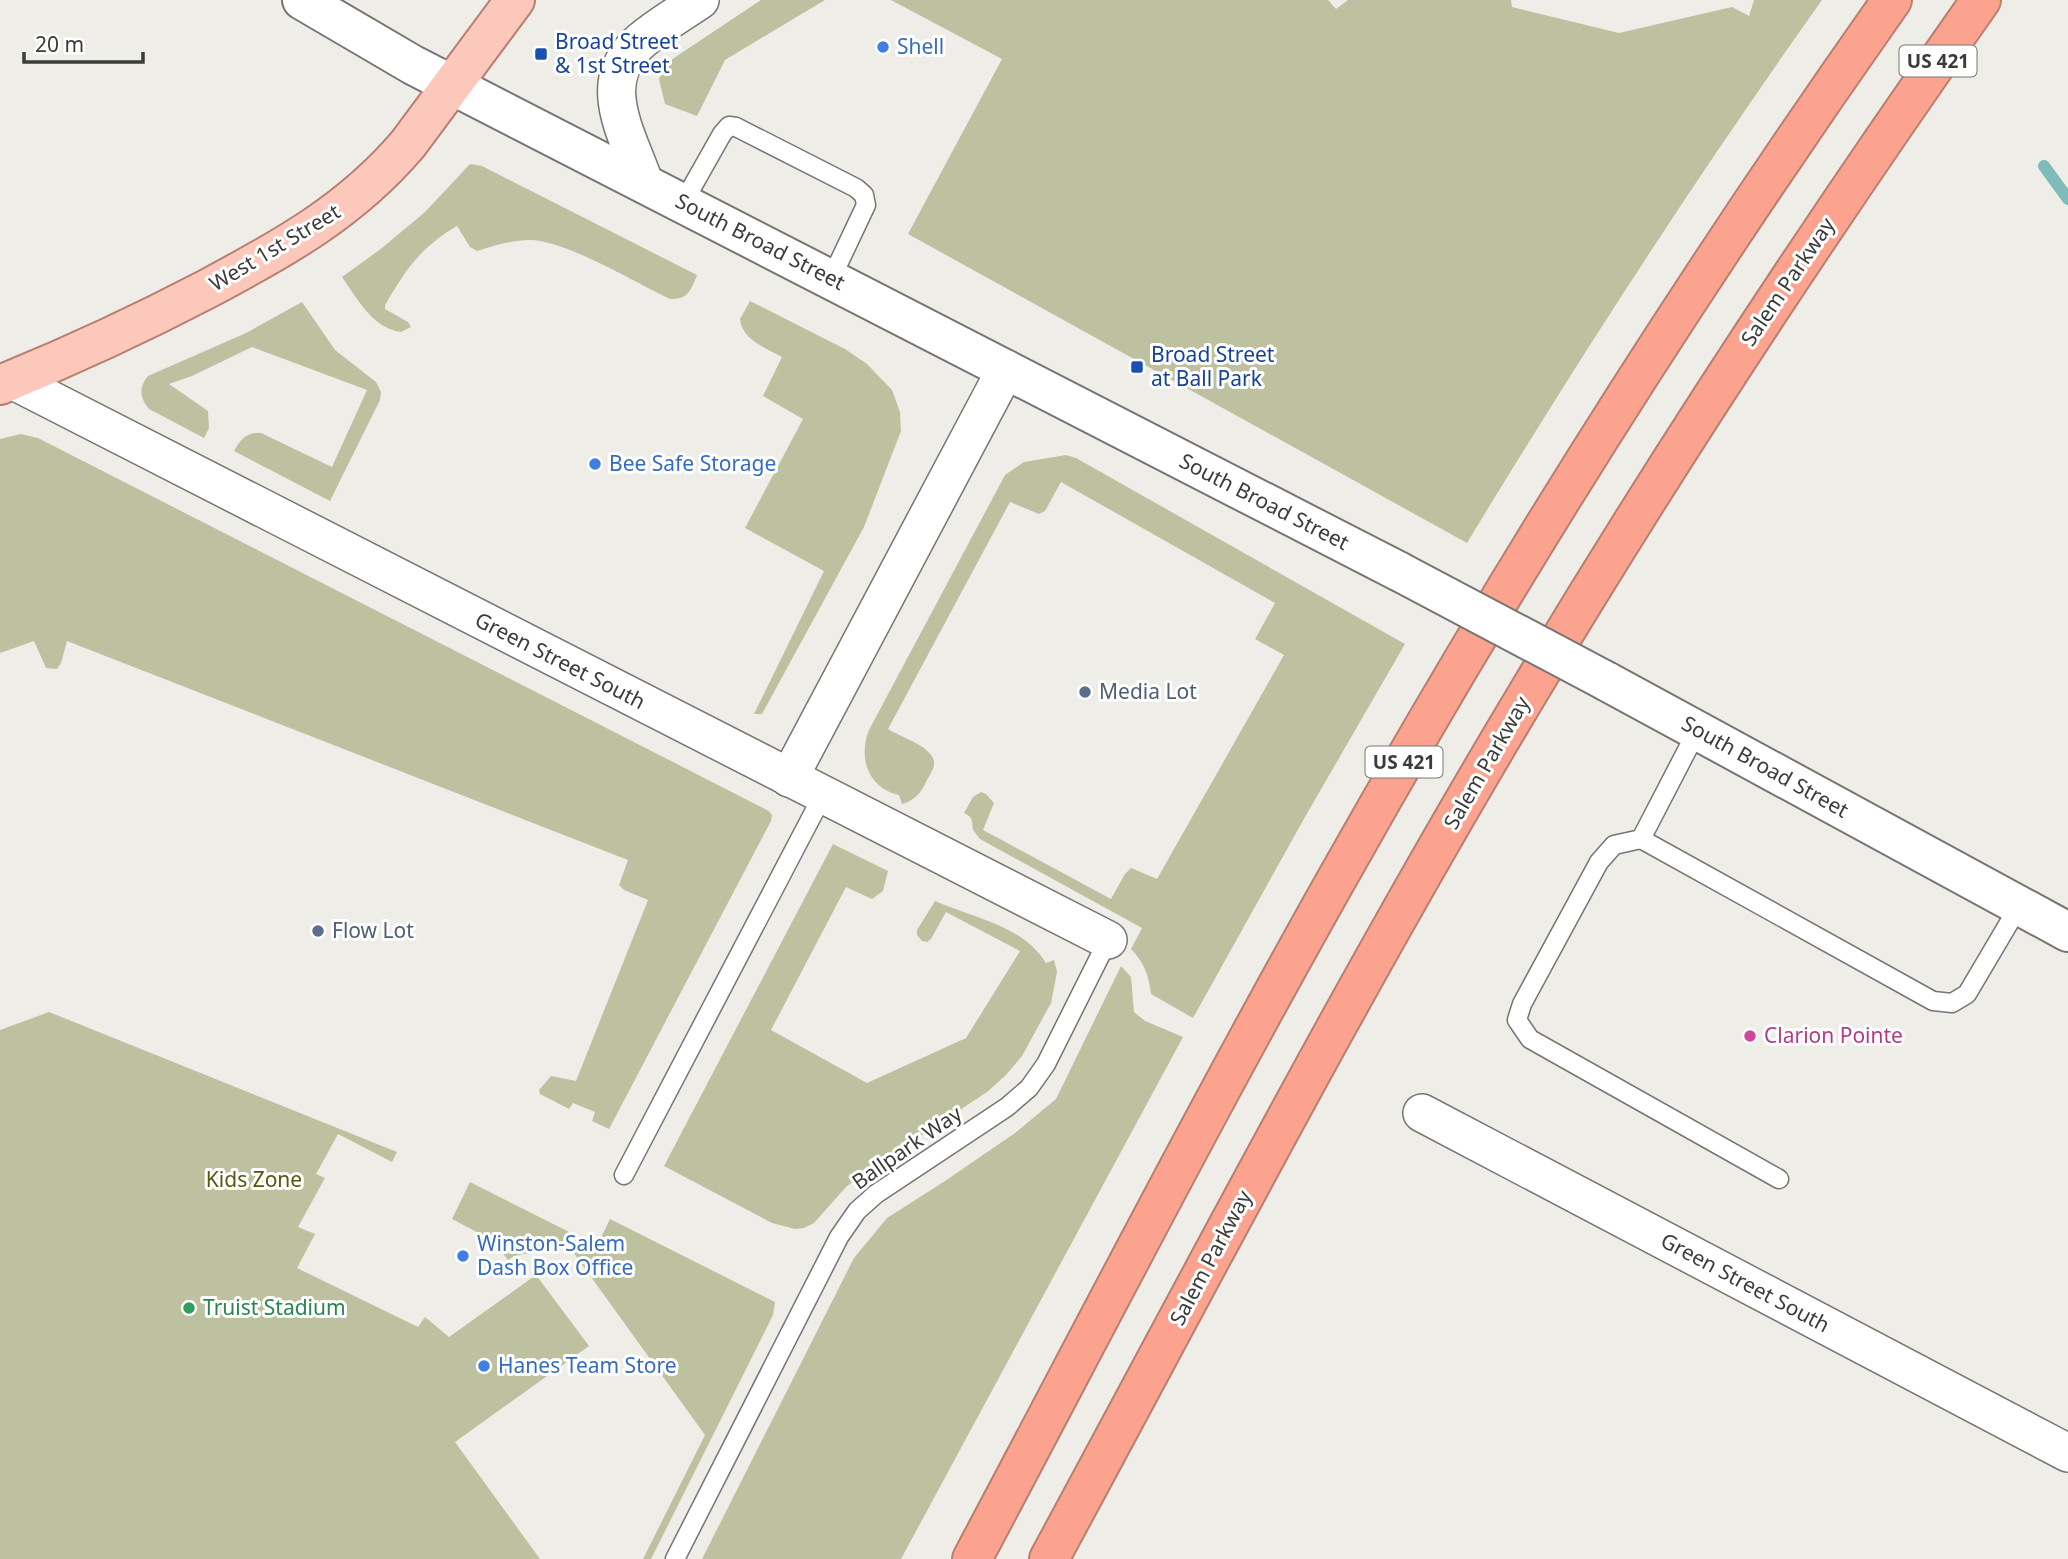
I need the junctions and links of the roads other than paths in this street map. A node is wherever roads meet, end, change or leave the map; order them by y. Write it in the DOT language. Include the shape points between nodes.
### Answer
graph roads {
  1 [pos="302,0"];
  2 [pos="514,0"];
  3 [pos="699,0"];
  4 [pos="1892,0"];
  5 [pos="1981,0"];
  6 [pos="453,84"];
  7 [pos="644,182"];
  8 [pos="683,203"];
  9 [pos="831,279"];
  10 [pos="1006,369"];
  11 [pos="6,382"];
  12 [pos="1697,731"];
  13 [pos="789,778"];
  14 [pos="823,795"];
  15 [pos="1641,839"];
  16 [pos="2019,906"];
  17 [pos="2068,932"];
  18 [pos="1108,940"];
  19 [pos="1422,1113"];
  20 [pos="624,1175"];
  21 [pos="1779,1180"];
  22 [pos="2068,1453"];
  23 [pos="675,1559"];
  24 [pos="972,1559"];
  25 [pos="1049,1559"];
  1 -- 6 [label="street, South Broad Street"];
  2 -- 6 [label="main road, West 1st Street"];
  3 -- 7 [label="street" via="642,40 620,67 616,81 619,112"];
  4 -- 24 [label="highway, US 421" via="1633,386 1467,654 1258,1021"];
  5 -- 25 [label="highway, Salem Parkway / US 421" via="1760,324 1643,503 1529,691 1315,1067"];
  6 -- 7 [label="street, South Broad Street"];
  6 -- 11 [label="main road, West 1st Street" via="389,166 339,211 301,237 162,312"];
  7 -- 8 [label="street, South Broad Street"];
  8 -- 9 [label="street, South Broad Street"];
  8 -- 9 [label="lane" via="729,126 772,144 864,195 866,205"];
  9 -- 10 [label="street, South Broad Street"];
  10 -- 12 [label="street, South Broad Street, bridge"];
  10 -- 13 [label="street"];
  11 -- 13 [label="street, Green Street South"];
  12 -- 15 [label="lane"];
  12 -- 16 [label="street, South Broad Street"];
  13 -- 14 [label="street, Green Street South"];
  14 -- 18 [label="street, Green Street South"];
  14 -- 20 [label="lane"];
  15 -- 16 [label="lane" via="1933,1001 1952,1003 1967,994"];
  15 -- 21 [label="lane" via="1614,845 1599,862 1517,1020 1530,1039"];
  16 -- 17 [label="street, South Broad Street"];
  18 -- 23 [label="lane, Ballpark Way" via="1046,1064 1029,1088 876,1194 839,1237"];
  19 -- 22 [label="street, Green Street South"];
}
